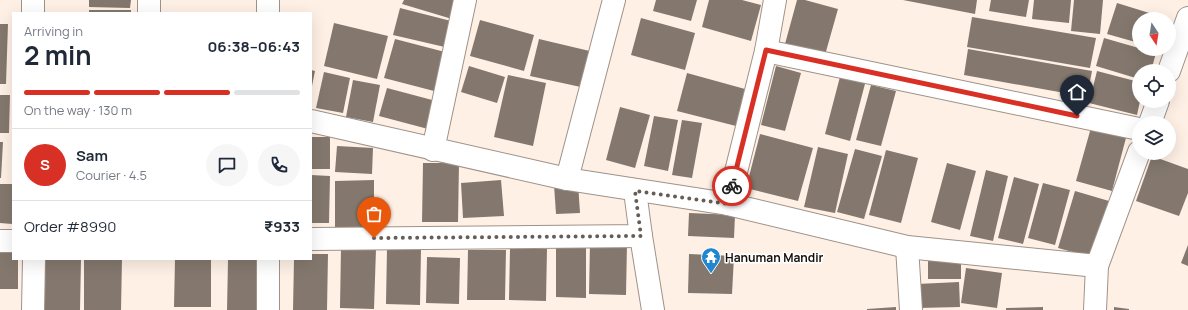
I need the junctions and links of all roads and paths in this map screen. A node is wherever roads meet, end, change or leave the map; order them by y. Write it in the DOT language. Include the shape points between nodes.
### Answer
graph roads {
  1 [pos="33,0"];
  2 [pos="149,0"];
  3 [pos="268,0"];
  4 [pos="465,0"];
  5 [pos="614,0"];
  6 [pos="775,0"];
  7 [pos="33,12"];
  8 [pos="149,12"];
  9 [pos="268,12"];
  10 [pos="1188,18"];
  11 [pos="766,50"];
  12 [pos="1172,64"];
  13 [pos="312,121"];
  14 [pos="1132,128"];
  15 [pos="433,150"];
  16 [pos="1136,160"];
  17 [pos="567,179"];
  18 [pos="635,191"];
  19 [pos="728,204"];
  20 [pos="641,236"];
  21 [pos="312,239"];
  22 [pos="0,241"];
  23 [pos="12,241"];
  24 [pos="907,246"];
  25 [pos="34,260"];
  26 [pos="268,260"];
  27 [pos="1097,266"];
  28 [pos="33,310"];
  29 [pos="268,310"];
  30 [pos="653,310"];
  31 [pos="911,310"];
  32 [pos="1095,310"];
  1 -- 7 [label="street"];
  2 -- 8 [label="street"];
  3 -- 9 [label="street"];
  4 -- 15 [label="street"];
  5 -- 17 [label="street"];
  6 -- 11 [label="street"];
  10 -- 12 [label="street"];
  11 -- 14 [label="street"];
  11 -- 19 [label="street"];
  13 -- 15 [label="street"];
  15 -- 17 [label="street"];
  16 -- 27 [label="street"];
  17 -- 18 [label="street"];
  18 -- 19 [label="street"];
  18 -- 20 [label="street"];
  19 -- 24 [label="street"];
  20 -- 21 [label="street"];
  20 -- 30 [label="street"];
  22 -- 23 [label="street"];
  24 -- 27 [label="street"];
  24 -- 31 [label="street"];
  25 -- 28 [label="street"];
  26 -- 29 [label="street"];
  27 -- 32 [label="street"];
}
